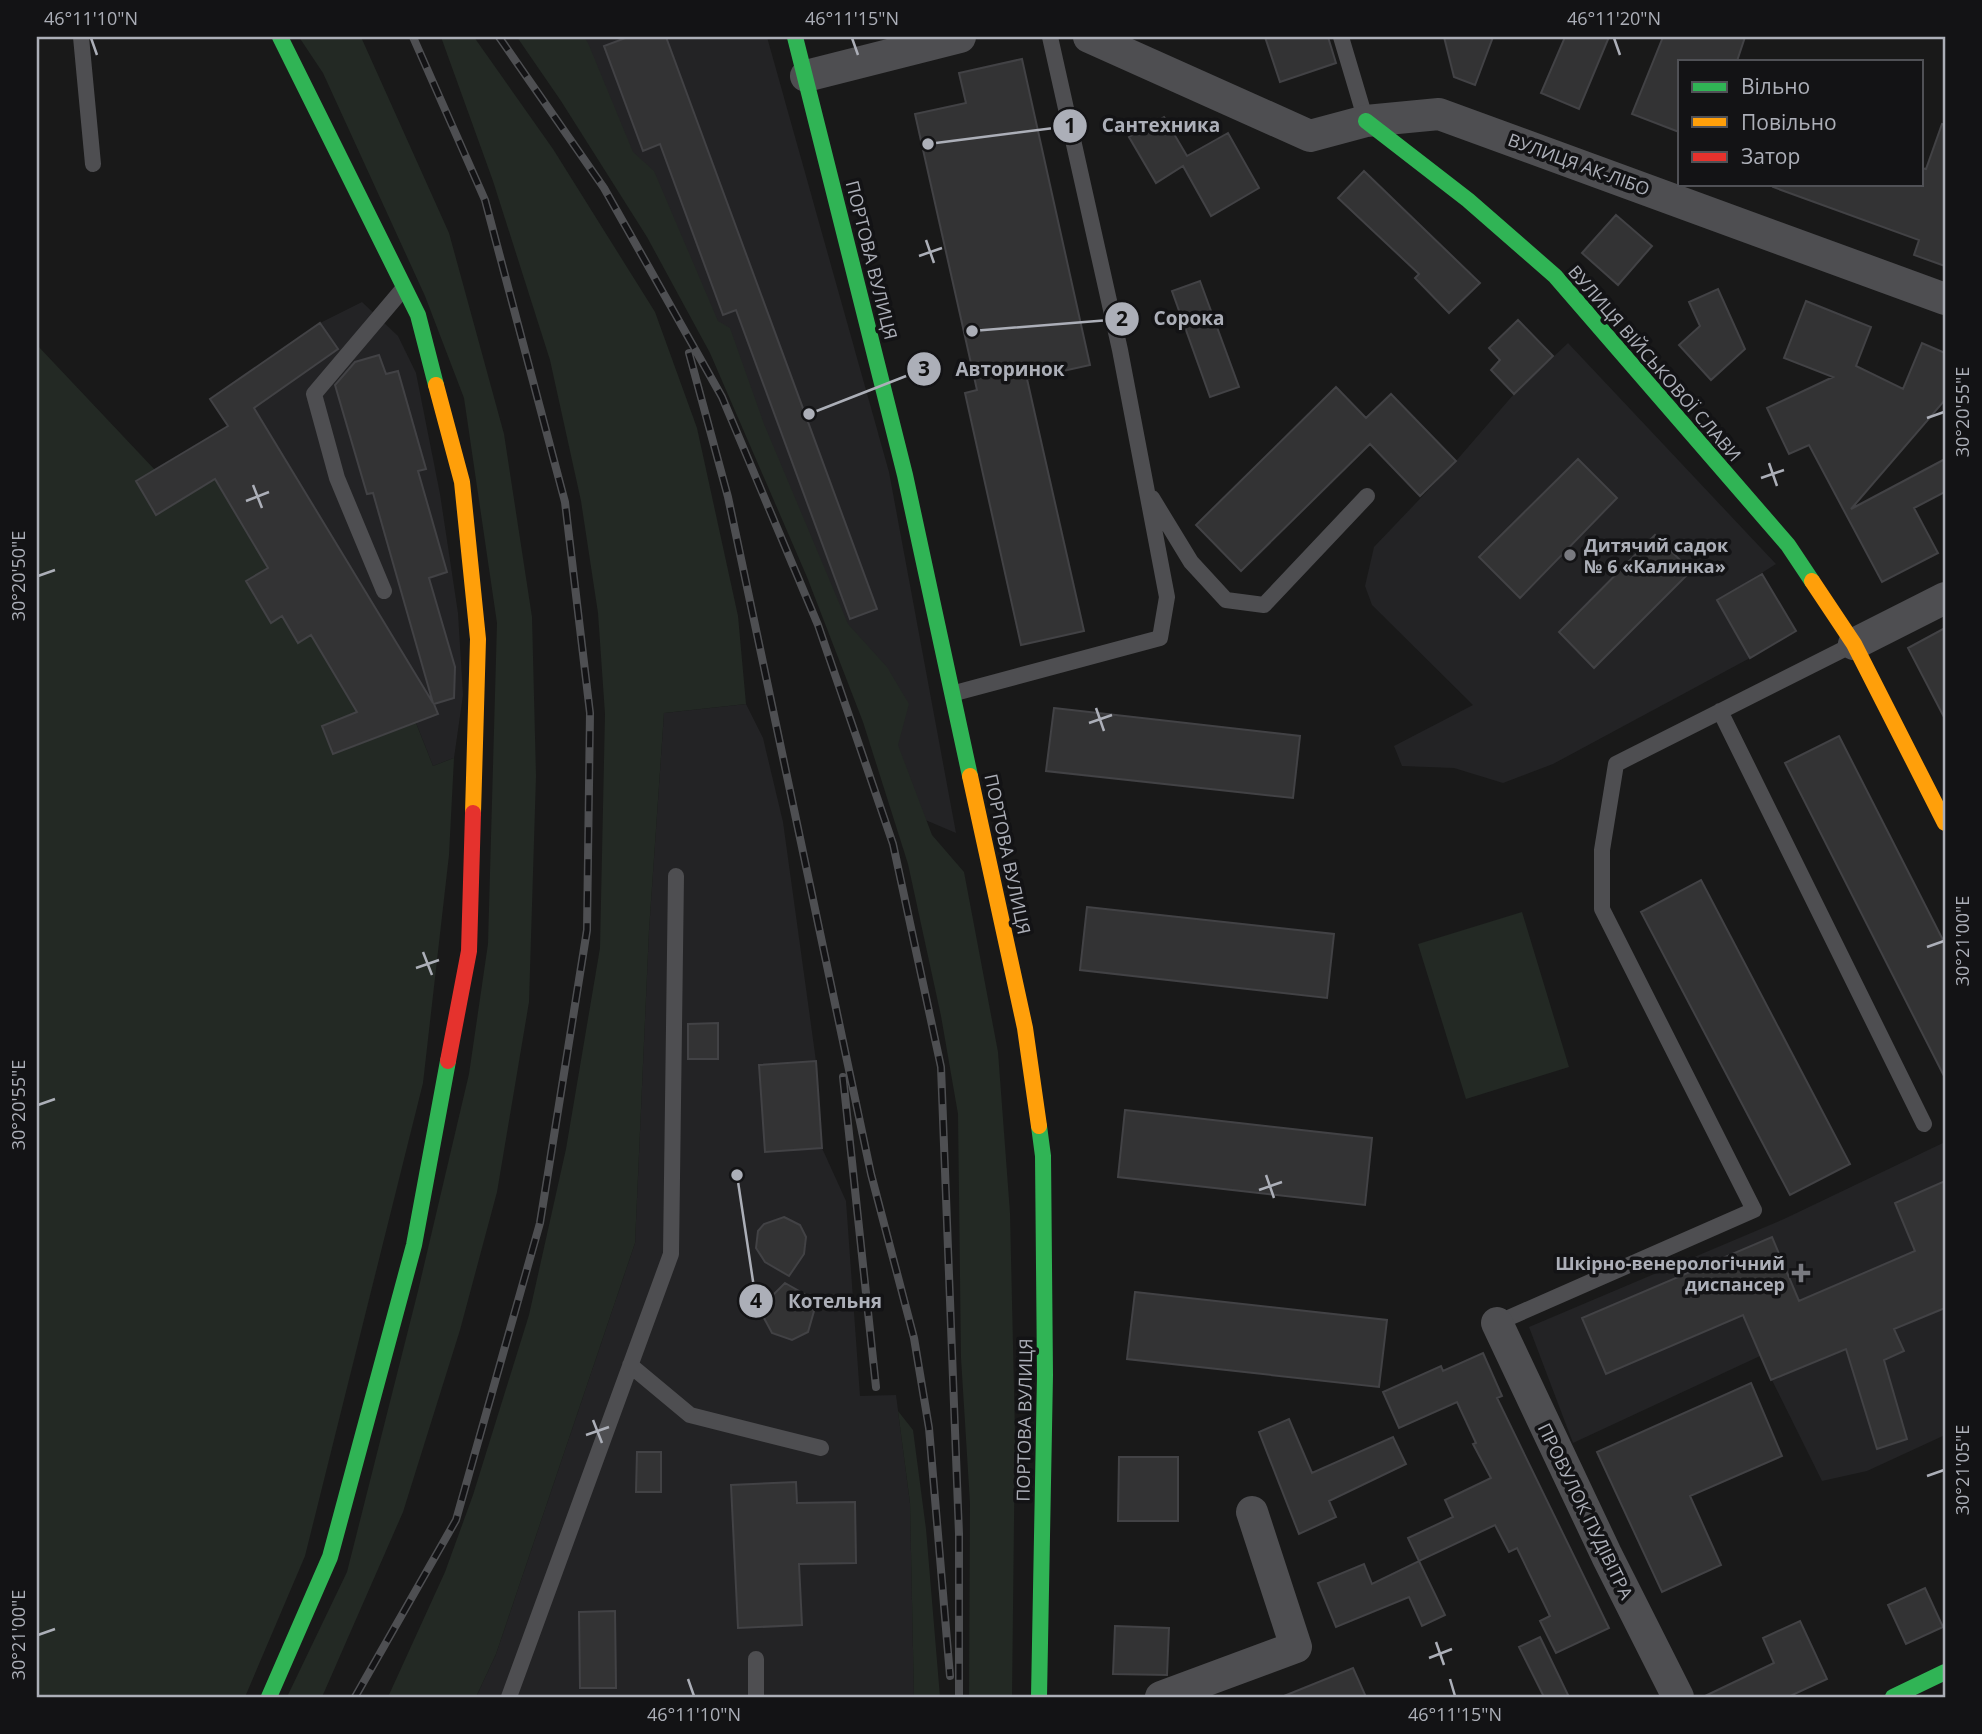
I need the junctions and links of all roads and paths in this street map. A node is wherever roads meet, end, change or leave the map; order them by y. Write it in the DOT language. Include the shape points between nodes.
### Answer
graph roads {
  1 [pos="81,37"];
  2 [pos="280,37"];
  3 [pos="795,37"];
  4 [pos="960,37"];
  5 [pos="1050,37"];
  6 [pos="1089,37"];
  7 [pos="1341,37"];
  8 [pos="876,47"];
  9 [pos="806,76"];
  10 [pos="1366,121"];
  11 [pos="93,164"];
  12 [pos="405,288"];
  13 [pos="1945,299"];
  14 [pos="1147,490"];
  15 [pos="1367,496"];
  16 [pos="384,591"];
  17 [pos="1945,598"];
  18 [pos="1854,644"];
  19 [pos="955,693"];
  20 [pos="1720,711"];
  21 [pos="1945,823"];
  22 [pos="676,876"];
  23 [pos="1924,1124"];
  24 [pos="1497,1323"];
  25 [pos="630,1365"];
  26 [pos="821,1448"];
  27 [pos="1252,1512"];
  28 [pos="756,1659"];
  29 [pos="1945,1672"];
  30 [pos="270,1697"];
  31 [pos="509,1697"];
  32 [pos="756,1697"];
  33 [pos="1039,1697"];
  34 [pos="1161,1697"];
  35 [pos="1678,1697"];
  36 [pos="1893,1697"];
  1 -- 11 [label="lane"];
  2 -- 12 [label="street"];
  3 -- 9 [label="street, ПОРТОВА ВУЛИЦЯ"];
  4 -- 8 [label="street"];
  5 -- 14 [label="lane"];
  6 -- 10 [label="street, ВУЛИЦЯ АК-ЛІБО" via="1310,136"];
  7 -- 10 [label="lane"];
  8 -- 9 [label="street"];
  9 -- 19 [label="street, ПОРТОВА ВУЛИЦЯ"];
  10 -- 13 [label="street, ВУЛИЦЯ АК-ЛІБО" via="1439,114"];
  10 -- 18 [label="street, ВУЛИЦЯ ВІЙСЬКОВОЇ СЛАВИ" via="1468,200 1555,276 1788,545"];
  12 -- 16 [label="lane" via="314,394 337,478"];
  12 -- 30 [label="street" via="418,315 462,482 478,639 469,951 414,1245 330,1557"];
  14 -- 15 [label="lane" via="1191,562 1226,600 1264,606"];
  14 -- 19 [label="lane" via="1167,597 1160,638"];
  17 -- 18 [label="street"];
  18 -- 20 [label="lane"];
  18 -- 21 [label="street, ВУЛИЦЯ ВІЙСЬКОВОЇ СЛАВИ"];
  19 -- 33 [label="street, ПОРТОВА ВУЛИЦЯ" via="1025,1028 1043,1156 1045,1375"];
  20 -- 23 [label="lane"];
  20 -- 24 [label="lane" via="1616,764 1602,850 1602,909 1754,1210"];
  22 -- 25 [label="lane" via="671,1254"];
  24 -- 35 [label="street, ПРОВУЛОК ПУДІВІТРА"];
  25 -- 26 [label="lane" via="690,1415"];
  25 -- 31 [label="lane"];
  27 -- 34 [label="street" via="1296,1647"];
  28 -- 32 [label="lane"];
  29 -- 36 [label="street"];
}
